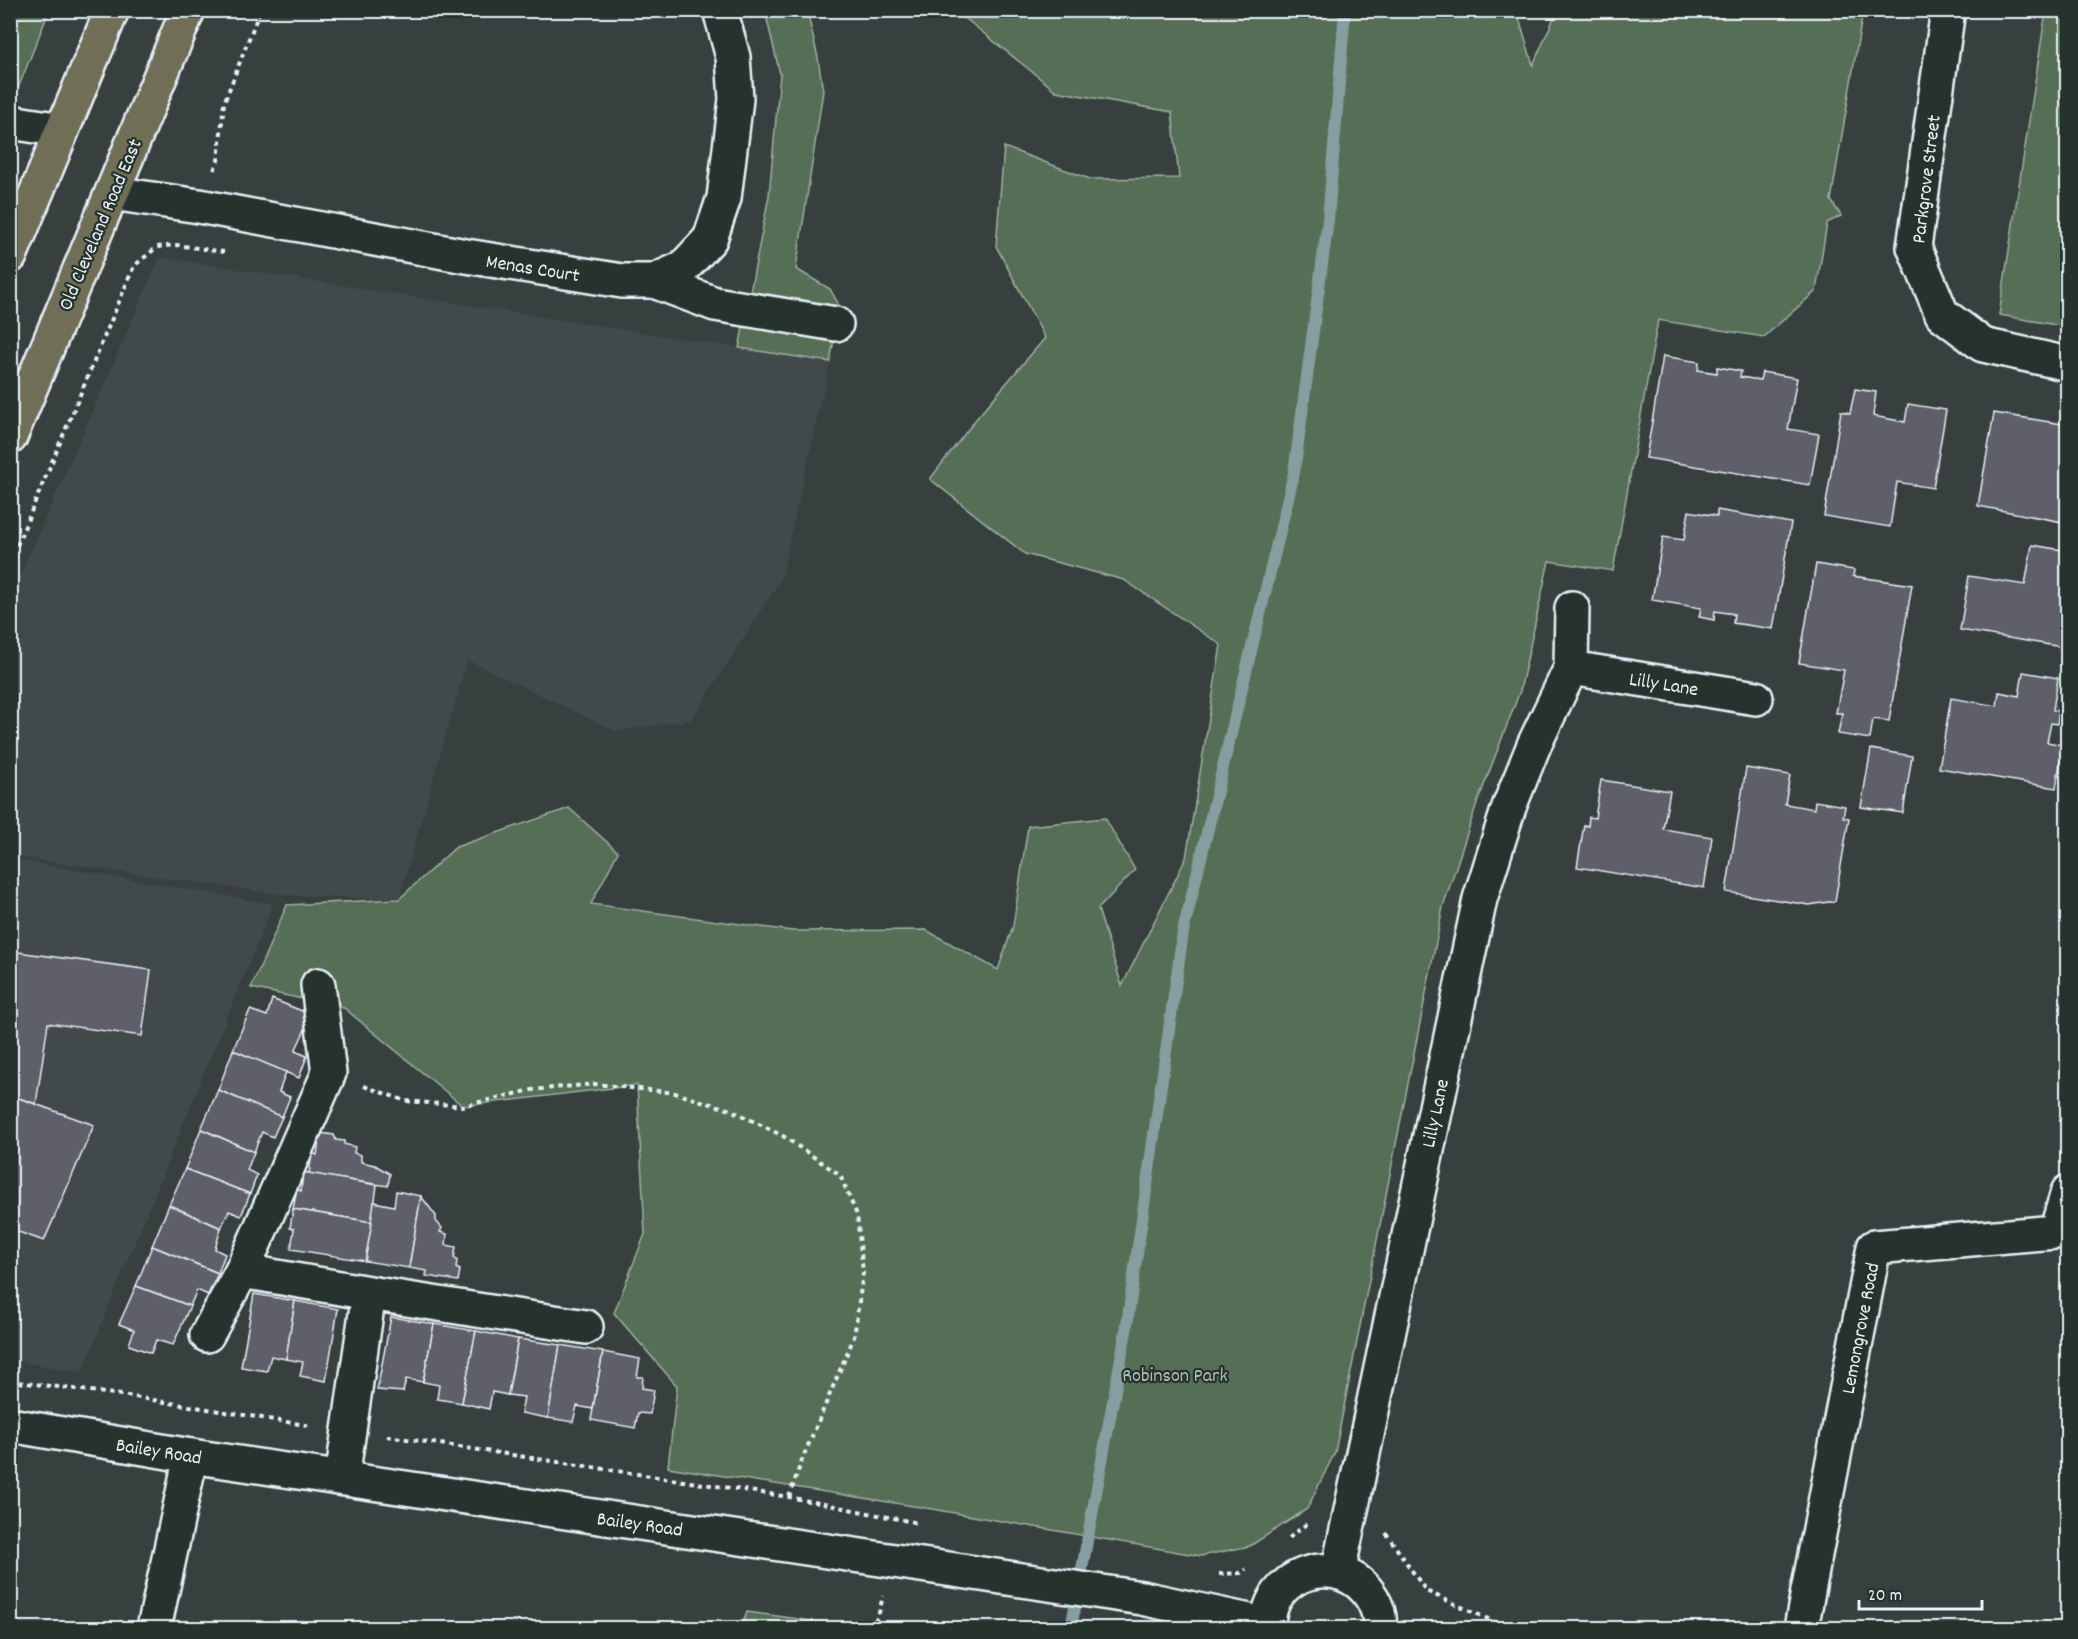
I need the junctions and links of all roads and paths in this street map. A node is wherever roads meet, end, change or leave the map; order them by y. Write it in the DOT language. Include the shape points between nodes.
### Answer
graph roads {
  1 [pos="112,10"];
  2 [pos="188,10"];
  3 [pos="260,10"];
  4 [pos="720,10"];
  5 [pos="1948,10"];
  6 [pos="10,122"];
  7 [pos="62,130"];
  8 [pos="213,172"];
  9 [pos="112,193"];
  10 [pos="177,245"];
  11 [pos="10,256"];
  12 [pos="654,281"];
  13 [pos="837,324"];
  14 [pos="2067,364"];
  15 [pos="10,437"];
  16 [pos="10,562"];
  17 [pos="1572,608"];
  18 [pos="1572,668"];
  19 [pos="1755,698"];
  20 [pos="318,985"];
  21 [pos="329,1073"];
  22 [pos="2067,1192"];
  23 [pos="242,1270"];
  24 [pos="369,1293"];
  25 [pos="586,1327"];
  26 [pos="207,1335"];
  27 [pos="10,1382"];
  28 [pos="10,1425"];
  29 [pos="349,1430"];
  30 [pos="191,1456"];
  31 [pos="342,1478"];
  32 [pos="789,1497"];
  33 [pos="922,1524"];
  34 [pos="1338,1572"];
  35 [pos="1268,1627"];
  36 [pos="154,1629"];
  37 [pos="1379,1629"];
  38 [pos="1801,1629"];
  1 -- 7 [label="main road"];
  2 -- 9 [label="main road, Old Cleveland Road East"];
  3 -- 8 [label="path" via="224,103 218,161"];
  4 -- 12 [label="street, Menas Court" via="733,57 736,99 723,198 710,239 683,268"];
  5 -- 14 [label="street, Parkgrove Street" via="1914,247 1942,314 1983,345"];
  6 -- 7 [label="street"];
  7 -- 11 [label="main road"];
  9 -- 12 [label="street, Menas Court" via="564,272 622,281"];
  9 -- 15 [label="main road, Old Cleveland Road East"];
  10 -- 16 [label="path" via="157,247 134,266"];
  12 -- 13 [label="street" via="715,304"];
  17 -- 18 [label="street, Lilly Lane"];
  18 -- 19 [label="street, Lilly Lane"];
  18 -- 34 [label="street, Lilly Lane" via="1509,807 1480,899"];
  20 -- 21 [label="street"];
  21 -- 23 [label="street"];
  21 -- 32 [label="path" via="406,1101 463,1106 532,1090 595,1084 675,1093 731,1110 783,1136 840,1175 857,1215 863,1273 854,1337"];
  22 -- 38 [label="street, Lemongrove Road" via="2056,1232 1874,1247"];
  23 -- 24 [label="street"];
  23 -- 26 [label="street"];
  24 -- 25 [label="street"];
  24 -- 29 [label="street"];
  27 -- 29 [label="path"];
  28 -- 30 [label="street, Bailey Road"];
  29 -- 31 [label="street"];
  29 -- 32 [label="path"];
  30 -- 31 [label="street, Bailey Road"];
  30 -- 36 [label="street"];
  31 -- 35 [label="street, Bailey Road" via="1142,1598"];
  32 -- 33 [label="path"];
  34 -- 35 [label="street" via="1321,1570 1290,1582 1270,1608"];
  34 -- 37 [label="street" via="1354,1578 1367,1590 1376,1605"];
}
